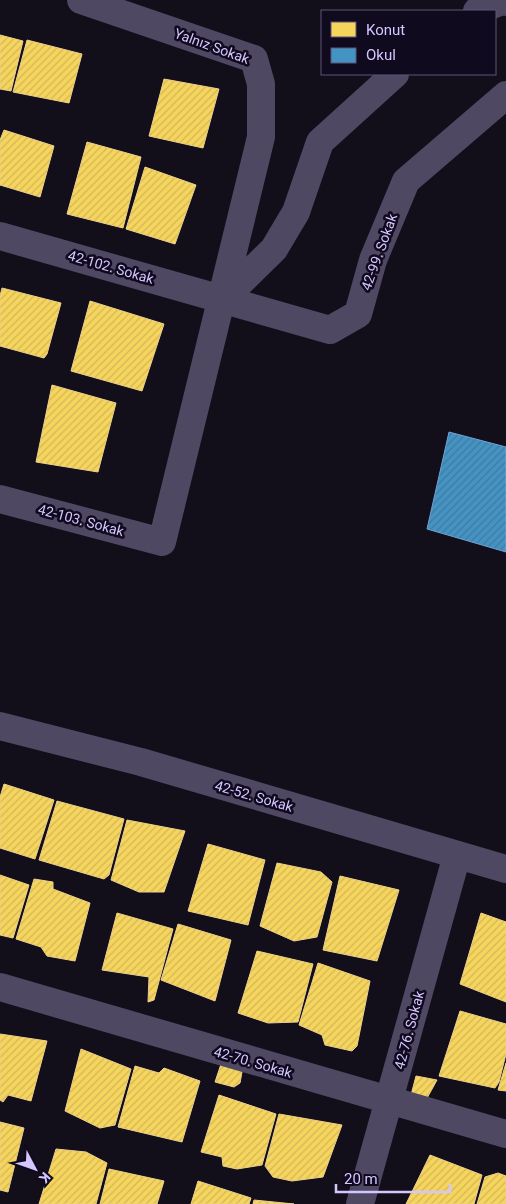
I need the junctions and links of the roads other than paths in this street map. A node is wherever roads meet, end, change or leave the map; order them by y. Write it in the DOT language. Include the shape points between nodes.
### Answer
graph roads {
  1 [pos="81,0"];
  2 [pos="506,2"];
  3 [pos="480,10"];
  4 [pos="394,75"];
  5 [pos="506,95"];
  6 [pos="0,236"];
  7 [pos="223,299"];
  8 [pos="0,499"];
  9 [pos="0,726"];
  10 [pos="457,855"];
  11 [pos="506,869"];
  12 [pos="0,987"];
  13 [pos="389,1102"];
  14 [pos="506,1134"];
  15 [pos="360,1204"];
  1 -- 7 [label="street, Yalnız Sokak" via="254,58 261,84 261,137"];
  2 -- 3 [label="street"];
  4 -- 7 [label="street" via="320,142 296,212 274,249"];
  5 -- 7 [label="street, 42-99. Sokak" via="406,181 373,260 358,314 330,330"];
  6 -- 7 [label="street, 42-102. Sokak"];
  7 -- 8 [label="street, 42-103. Sokak" via="162,542"];
  9 -- 10 [label="street, 42-52. Sokak" via="140,762"];
  10 -- 11 [label="street, 42-52. Sokak"];
  10 -- 13 [label="street, 42-76. Sokak"];
  12 -- 13 [label="street, 42-70. Sokak"];
  13 -- 14 [label="street, 42-70. Sokak"];
  13 -- 15 [label="street, 42-76. Sokak"];
}
